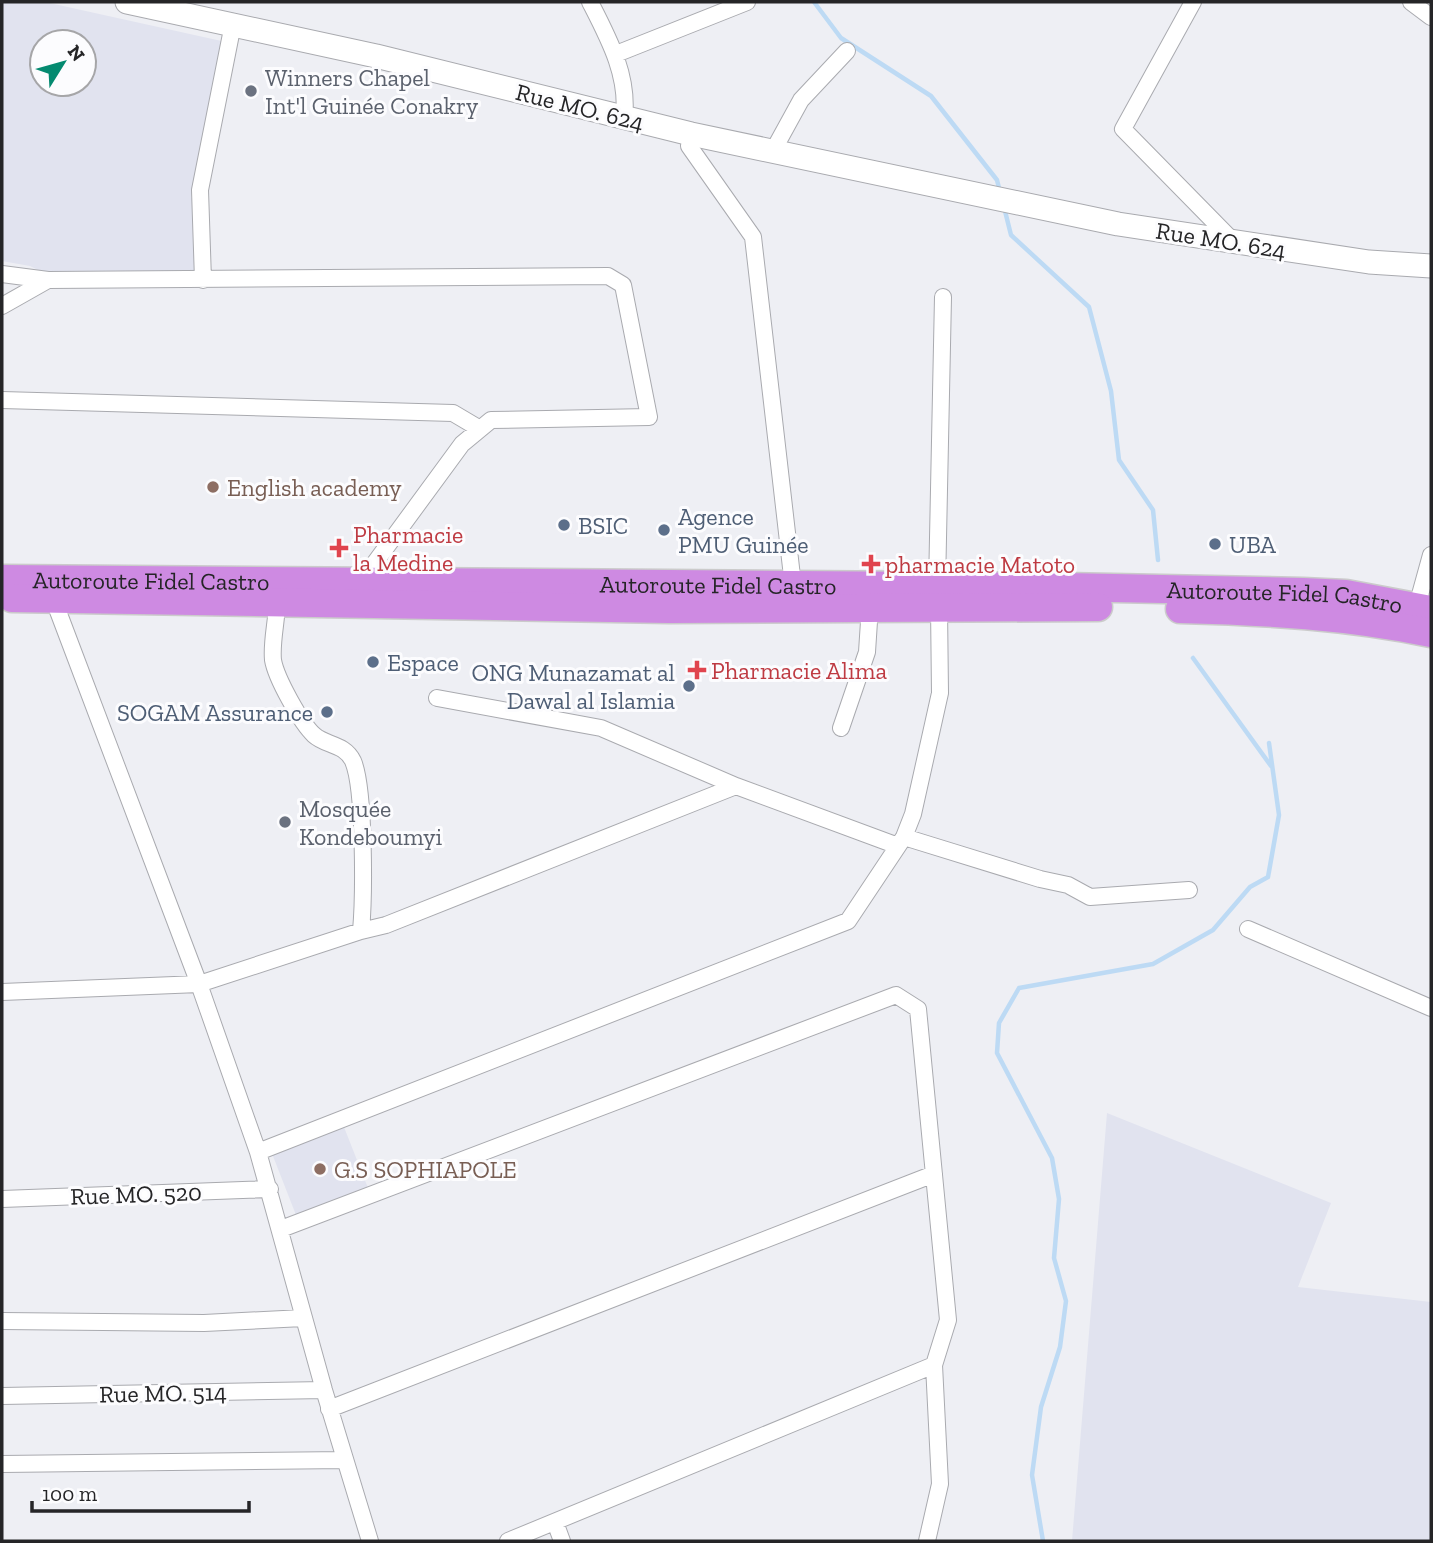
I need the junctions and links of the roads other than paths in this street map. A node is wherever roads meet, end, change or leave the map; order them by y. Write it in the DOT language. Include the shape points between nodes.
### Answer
graph roads {
  1 [pos="127,2"];
  2 [pos="590,2"];
  3 [pos="747,2"];
  4 [pos="1194,2"];
  5 [pos="1411,2"];
  6 [pos="1431,17"];
  7 [pos="233,24"];
  8 [pos="847,51"];
  9 [pos="616,54"];
  10 [pos="624,118"];
  11 [pos="691,134"];
  12 [pos="773,151"];
  13 [pos="1234,242"];
  14 [pos="1431,266"];
  15 [pos="2,274"];
  16 [pos="48,280"];
  17 [pos="203,280"];
  18 [pos="943,297"];
  19 [pos="2,306"];
  20 [pos="2,400"];
  21 [pos="480,429"];
  22 [pos="1431,555"];
  23 [pos="2,579"];
  24 [pos="360,583"];
  25 [pos="793,585"];
  26 [pos="277,592"];
  27 [pos="938,596"];
  28 [pos="2,598"];
  29 [pos="53,598"];
  30 [pos="870,606"];
  31 [pos="1423,620"];
  32 [pos="437,698"];
  33 [pos="841,728"];
  34 [pos="736,786"];
  35 [pos="901,841"];
  36 [pos="1189,890"];
  37 [pos="1248,929"];
  38 [pos="361,931"];
  39 [pos="199,984"];
  40 [pos="2,992"];
  41 [pos="1431,1008"];
  42 [pos="258,1152"];
  43 [pos="934,1174"];
  44 [pos="270,1189"];
  45 [pos="2,1199"];
  46 [pos="281,1229"];
  47 [pos="303,1318"];
  48 [pos="2,1321"];
  49 [pos="934,1365"];
  50 [pos="324,1390"];
  51 [pos="2,1396"];
  52 [pos="329,1409"];
  53 [pos="345,1460"];
  54 [pos="2,1464"];
  55 [pos="555,1522"];
  56 [pos="370,1541"];
  57 [pos="508,1541"];
  58 [pos="562,1541"];
  59 [pos="927,1541"];
  1 -- 7 [label="street, Rue MO. 624"];
  2 -- 9 [label="street"];
  3 -- 9 [label="street"];
  4 -- 13 [label="street" via="1123,129"];
  5 -- 6 [label="street"];
  7 -- 10 [label="street, Rue MO. 624"];
  7 -- 17 [label="street" via="200,190"];
  8 -- 12 [label="street" via="801,100"];
  9 -- 10 [label="street" via="626,100"];
  10 -- 11 [label="street, Rue MO. 624"];
  11 -- 12 [label="street, Rue MO. 624"];
  11 -- 25 [label="street" via="689,146 753,237"];
  12 -- 13 [label="street, Rue MO. 624" via="1118,224"];
  13 -- 14 [label="street, Rue MO. 624" via="1369,262"];
  15 -- 16 [label="street"];
  16 -- 17 [label="street"];
  16 -- 19 [label="street"];
  17 -- 21 [label="street" via="608,276 623,285 649,417 491,419"];
  18 -- 27 [label="street"];
  20 -- 21 [label="street" via="453,413"];
  21 -- 24 [label="street" via="462,444"];
  22 -- 31 [label="street"];
  23 -- 26 [label="highway, Autoroute Fidel Castro"];
  24 -- 25 [label="highway, Autoroute Fidel Castro"];
  24 -- 26 [label="highway, Autoroute Fidel Castro"];
  25 -- 27 [label="highway, Autoroute Fidel Castro"];
  26 -- 29 [label="highway, Autoroute Fidel Castro"];
  26 -- 30 [label="highway, Autoroute Fidel Castro" via="669,609"];
  26 -- 38 [label="street" via="273,660 280,681 314,734 336,743 352,760 360,820"];
  27 -- 30 [label="highway, Autoroute Fidel Castro"];
  27 -- 31 [label="highway, Autoroute Fidel Castro"];
  27 -- 35 [label="street" via="940,693 913,814"];
  28 -- 29 [label="highway, Autoroute Fidel Castro"];
  29 -- 39 [label="street"];
  30 -- 33 [label="street" via="867,652"];
  32 -- 34 [label="street" via="601,728"];
  34 -- 35 [label="street"];
  34 -- 38 [label="street"];
  35 -- 36 [label="street" via="1068,884 1090,897"];
  35 -- 42 [label="street" via="848,921"];
  37 -- 41 [label="street"];
  38 -- 39 [label="street"];
  39 -- 40 [label="street"];
  39 -- 42 [label="street"];
  42 -- 44 [label="street"];
  43 -- 46 [label="street" via="918,1009 896,995"];
  43 -- 49 [label="street" via="948,1320"];
  43 -- 52 [label="street"];
  44 -- 45 [label="street, Rue MO. 520"];
  44 -- 46 [label="street"];
  46 -- 47 [label="street"];
  47 -- 48 [label="street" via="204,1323"];
  47 -- 50 [label="street"];
  49 -- 55 [label="street"];
  49 -- 59 [label="street" via="940,1484"];
  50 -- 51 [label="street, Rue MO. 514"];
  50 -- 52 [label="street"];
  52 -- 53 [label="street"];
  53 -- 54 [label="street"];
  53 -- 56 [label="street"];
  55 -- 57 [label="street"];
  55 -- 58 [label="street"];
}
